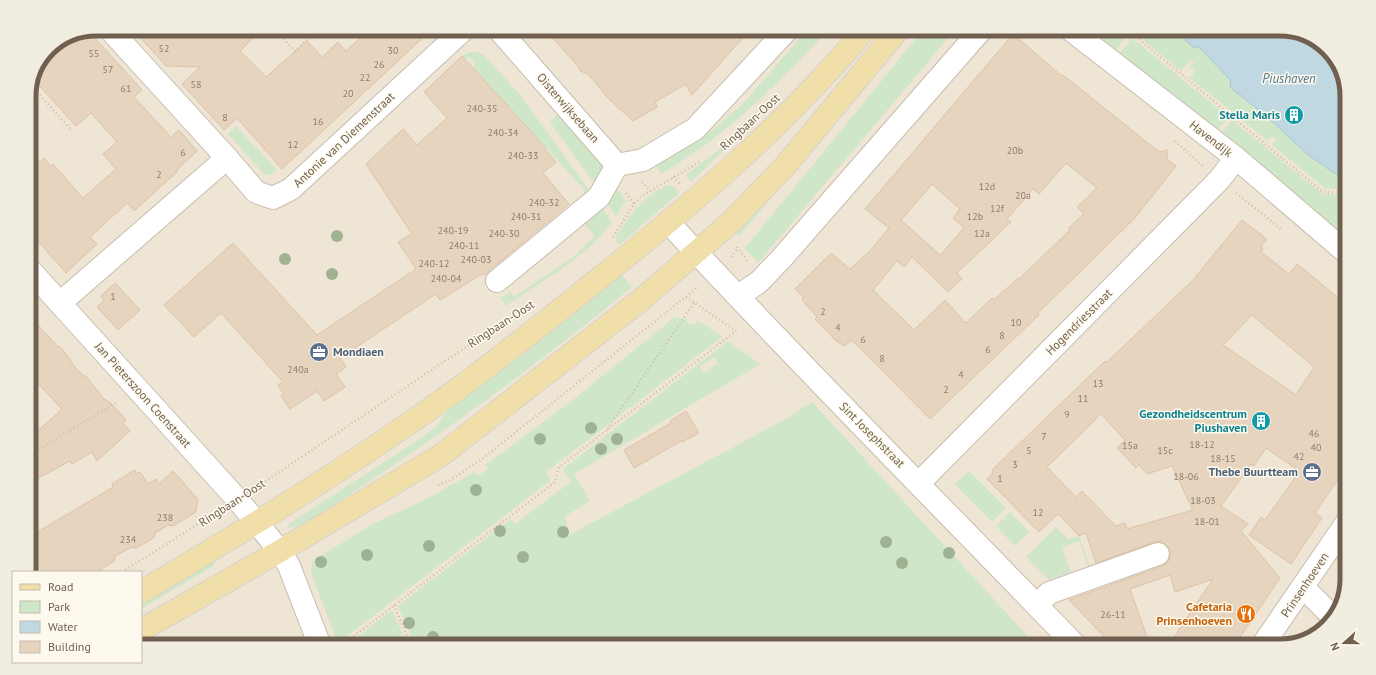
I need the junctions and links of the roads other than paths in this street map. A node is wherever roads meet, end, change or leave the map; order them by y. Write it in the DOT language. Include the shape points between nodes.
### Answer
graph roads {
  1 [pos="116,36"];
  2 [pos="457,36"];
  3 [pos="505,36"];
  4 [pos="781,36"];
  5 [pos="859,36"];
  6 [pos="893,36"];
  7 [pos="977,36"];
  8 [pos="1080,36"];
  9 [pos="227,158"];
  10 [pos="1236,158"];
  11 [pos="617,165"];
  12 [pos="668,222"];
  13 [pos="1340,247"];
  14 [pos="696,252"];
  15 [pos="36,277"];
  16 [pos="497,281"];
  17 [pos="738,296"];
  18 [pos="60,303"];
  19 [pos="920,483"];
  20 [pos="257,522"];
  21 [pos="1340,533"];
  22 [pos="280,551"];
  23 [pos="1158,554"];
  24 [pos="1304,588"];
  25 [pos="142,591"];
  26 [pos="1037,605"];
  27 [pos="1329,613"];
  28 [pos="142,629"];
  29 [pos="317,639"];
  30 [pos="1069,639"];
  31 [pos="1267,639"];
  1 -- 9 [label="street, Antonie van Diemenstraat"];
  2 -- 9 [label="street, Antonie van Diemenstraat" via="291,189 273,198 256,192"];
  3 -- 11 [label="street, Oisterwijksebaan"];
  4 -- 11 [label="street" via="695,129 643,160"];
  5 -- 12 [label="main road, Ringbaan-Oost" via="775,126"];
  6 -- 14 [label="main road" via="785,166 731,222"];
  7 -- 17 [label="street" via="781,259 759,282"];
  8 -- 10 [label="street, Havendijk"];
  9 -- 18 [label="street"];
  10 -- 13 [label="street, Havendijk"];
  10 -- 19 [label="street, Hogendriesstraat" via="1219,180"];
  11 -- 16 [label="street" via="598,197"];
  12 -- 14 [label="street, Sint Josephstraat"];
  12 -- 20 [label="main road, Ringbaan-Oost" via="497,360 411,422"];
  14 -- 17 [label="street, Sint Josephstraat"];
  14 -- 22 [label="main road" via="641,300 440,456"];
  15 -- 18 [label="street, Jan Pieterszoon Coenstraat"];
  17 -- 19 [label="street, Sint Josephstraat" via="797,360"];
  18 -- 20 [label="street, Jan Pieterszoon Coenstraat"];
  19 -- 26 [label="street, Sint Josephstraat"];
  20 -- 22 [label="street"];
  20 -- 25 [label="main road, Ringbaan-Oost"];
  21 -- 24 [label="street, Prinsenhoeven"];
  22 -- 28 [label="main road"];
  22 -- 29 [label="street" via="289,566"];
  23 -- 26 [label="street" via="1049,593"];
  24 -- 27 [label="street"];
  24 -- 31 [label="street, Prinsenhoeven"];
  26 -- 30 [label="street, Sint Josephstraat"];
}
